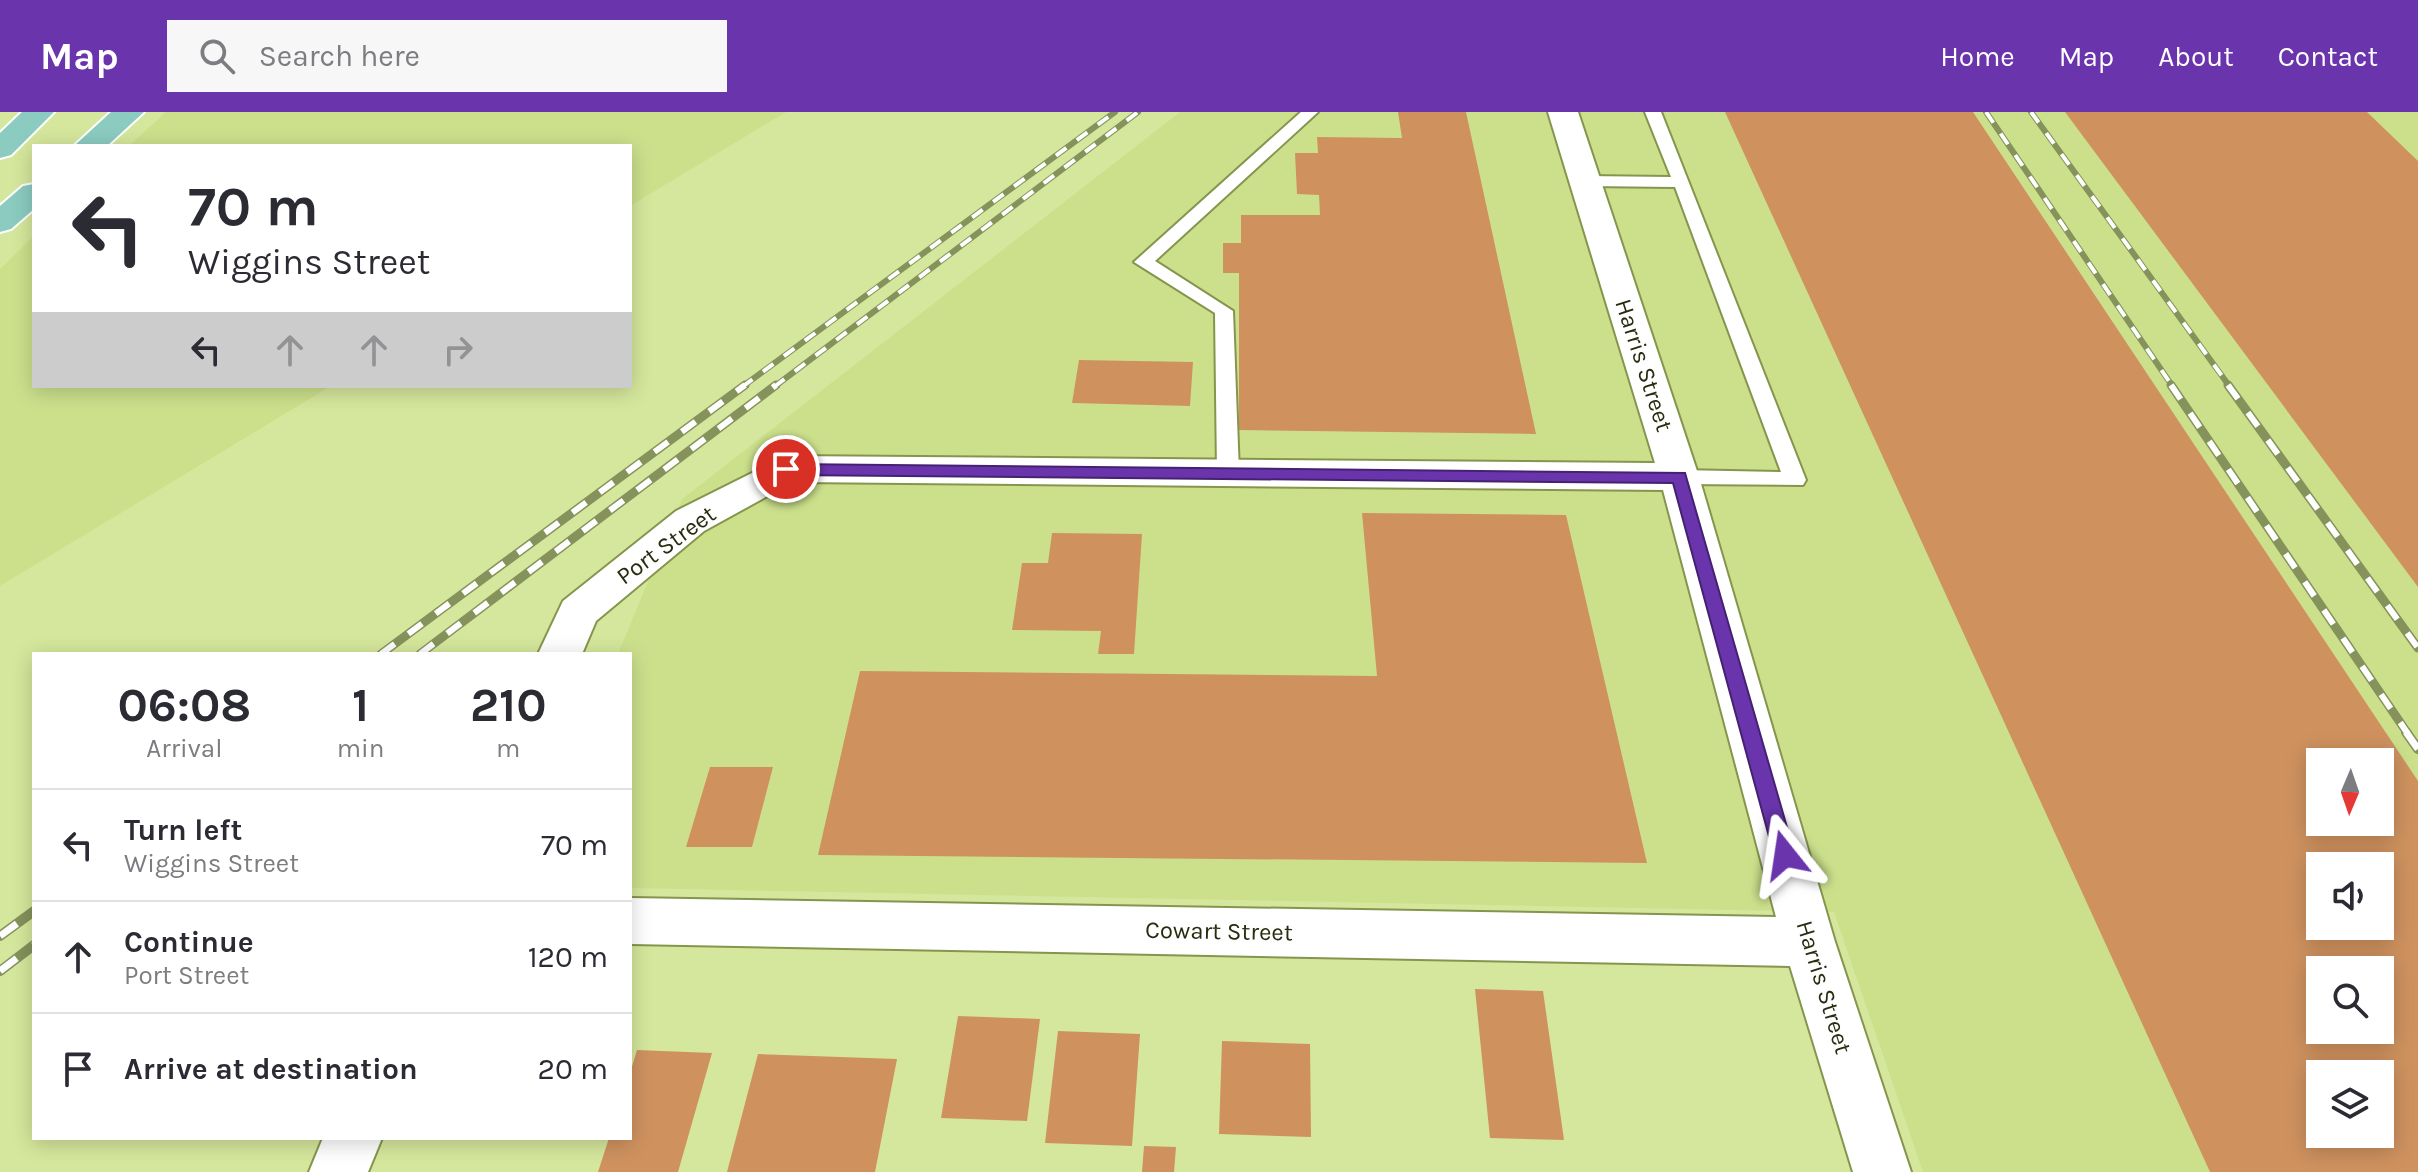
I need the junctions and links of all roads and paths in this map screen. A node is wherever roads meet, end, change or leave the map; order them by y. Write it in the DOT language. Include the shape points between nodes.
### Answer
graph roads {
  1 [pos="39,112"];
  2 [pos="129,112"];
  3 [pos="1310,112"];
  4 [pos="1563,112"];
  5 [pos="1653,112"];
  6 [pos="91,144"];
  7 [pos="0,149"];
  8 [pos="1585,181"];
  9 [pos="1682,182"];
  10 [pos="32,195"];
  11 [pos="0,222"];
  12 [pos="1228,473"];
  13 [pos="1679,477"];
  14 [pos="561,652"];
  15 [pos="632,921"];
  16 [pos="1809,942"];
  17 [pos="352,1140"];
  18 [pos="338,1172"];
  19 [pos="1882,1172"];
  1 -- 7 [label="main road"];
  2 -- 6 [label="main road"];
  3 -- 12 [label="lane" via="1143,262 1224,311"];
  4 -- 8 [label="street, Harris Street"];
  5 -- 9 [label="lane"];
  8 -- 9 [label="lane"];
  8 -- 13 [label="street, Harris Street"];
  9 -- 13 [label="lane" via="1795,480"];
  10 -- 11 [label="main road"];
  12 -- 13 [label="street, Port Street"];
  12 -- 14 [label="street, Port Street" via="786,469 690,521 578,612"];
  13 -- 16 [label="street, Harris Street"];
  15 -- 16 [label="street, Cowart Street"];
  16 -- 19 [label="street, Harris Street"];
  17 -- 18 [label="street"];
}
